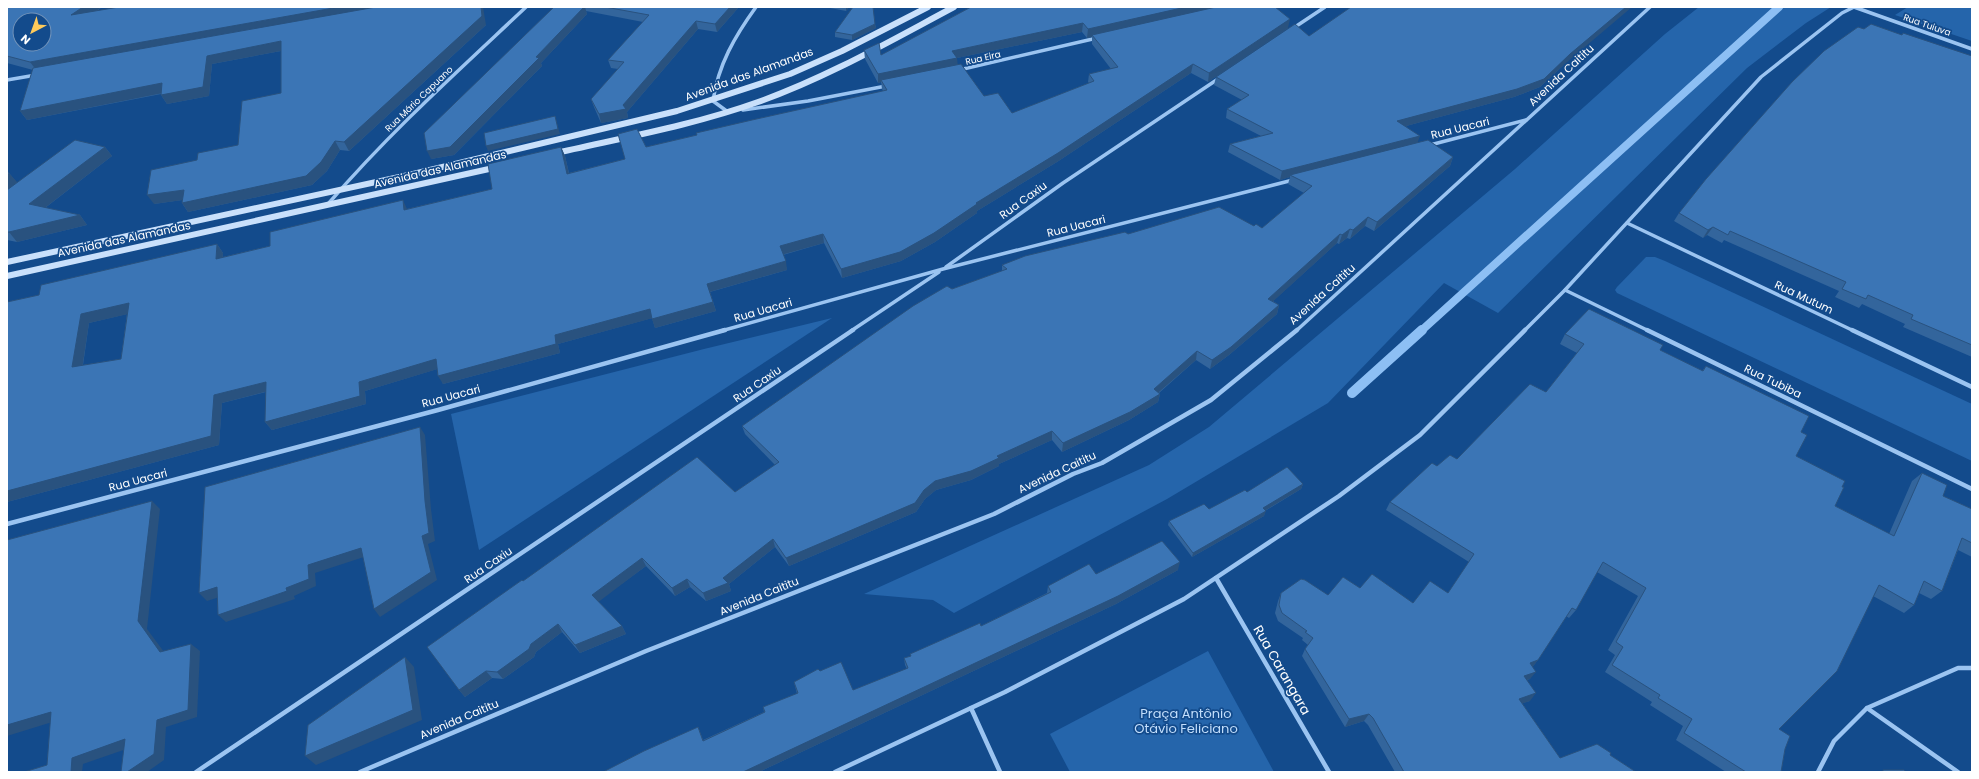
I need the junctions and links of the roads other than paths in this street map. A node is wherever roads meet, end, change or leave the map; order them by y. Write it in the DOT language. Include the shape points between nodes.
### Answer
graph roads {
  1 [pos="526,7"];
  2 [pos="756,7"];
  3 [pos="928,7"];
  4 [pos="954,7"];
  5 [pos="1325,7"];
  6 [pos="1650,7"];
  7 [pos="1854,7"];
  8 [pos="1286,33"];
  9 [pos="1105,36"];
  10 [pos="1972,49"];
  11 [pos="952,72"];
  12 [pos="38,75"];
  13 [pos="1220,77"];
  14 [pos="7,80"];
  15 [pos="892,84"];
  16 [pos="713,101"];
  17 [pos="728,112"];
  18 [pos="1526,120"];
  19 [pos="1426,146"];
  20 [pos="544,156"];
  21 [pos="505,165"];
  22 [pos="1296,179"];
  23 [pos="340,191"];
  24 [pos="326,206"];
  25 [pos="1627,223"];
  26 [pos="7,262"];
  27 [pos="943,269"];
  28 [pos="7,276"];
  29 [pos="1565,290"];
  30 [pos="1972,386"];
  31 [pos="1972,489"];
  32 [pos="7,524"];
  33 [pos="1216,578"];
  34 [pos="1972,668"];
  35 [pos="971,708"];
  36 [pos="1867,708"];
  37 [pos="196,772"];
  38 [pos="360,772"];
  39 [pos="835,772"];
  40 [pos="1000,772"];
  41 [pos="1329,772"];
  42 [pos="1818,772"];
  43 [pos="1958,772"];
  1 -- 23 [label="street, Rua Mário Capuano" via="405,120"];
  2 -- 16 [label="street" via="729,48 715,83"];
  3 -- 16 [label="street, Avenida das Alamandas" via="827,58"];
  4 -- 17 [label="street" via="824,75"];
  5 -- 8 [label="street"];
  6 -- 18 [label="street, Avenida Caititu"];
  7 -- 10 [label="street, Rua Tuiuva"];
  7 -- 25 [label="street" via="1842,13 1762,77"];
  9 -- 11 [label="street, Rua Eira"];
  12 -- 14 [label="street"];
  13 -- 27 [label="street, Rua Caxiu" via="1063,183"];
  15 -- 17 [label="street" via="808,101"];
  16 -- 17 [label="street"];
  16 -- 23 [label="street, Avenida das Alamandas"];
  17 -- 20 [label="street"];
  18 -- 19 [label="street, Rua Uacari"];
  18 -- 38 [label="street, Avenida Caititu" via="1314,316 1211,400 1102,463 1073,474 994,514 646,651"];
  21 -- 24 [label="street, Avenida das Alamandas"];
  22 -- 27 [label="street, Rua Uacari"];
  23 -- 24 [label="street, Rua Mário Capuano"];
  23 -- 26 [label="street, Avenida das Alamandas"];
  24 -- 28 [label="street, Avenida das Alamandas"];
  25 -- 29 [label="street"];
  25 -- 30 [label="street, Rua Mutum"];
  27 -- 32 [label="street, Rua Uacari" via="438,410"];
  27 -- 37 [label="street, Rua Caxiu"];
  29 -- 31 [label="street, Rua Tubiba"];
  29 -- 33 [label="street" via="1420,435 1339,496"];
  33 -- 35 [label="street" via="1184,599"];
  33 -- 41 [label="street, Rua Carangara"];
  34 -- 36 [label="street" via="1958,668"];
  35 -- 39 [label="street"];
  35 -- 40 [label="street"];
  36 -- 42 [label="street" via="1834,741"];
  36 -- 43 [label="street"];
}
